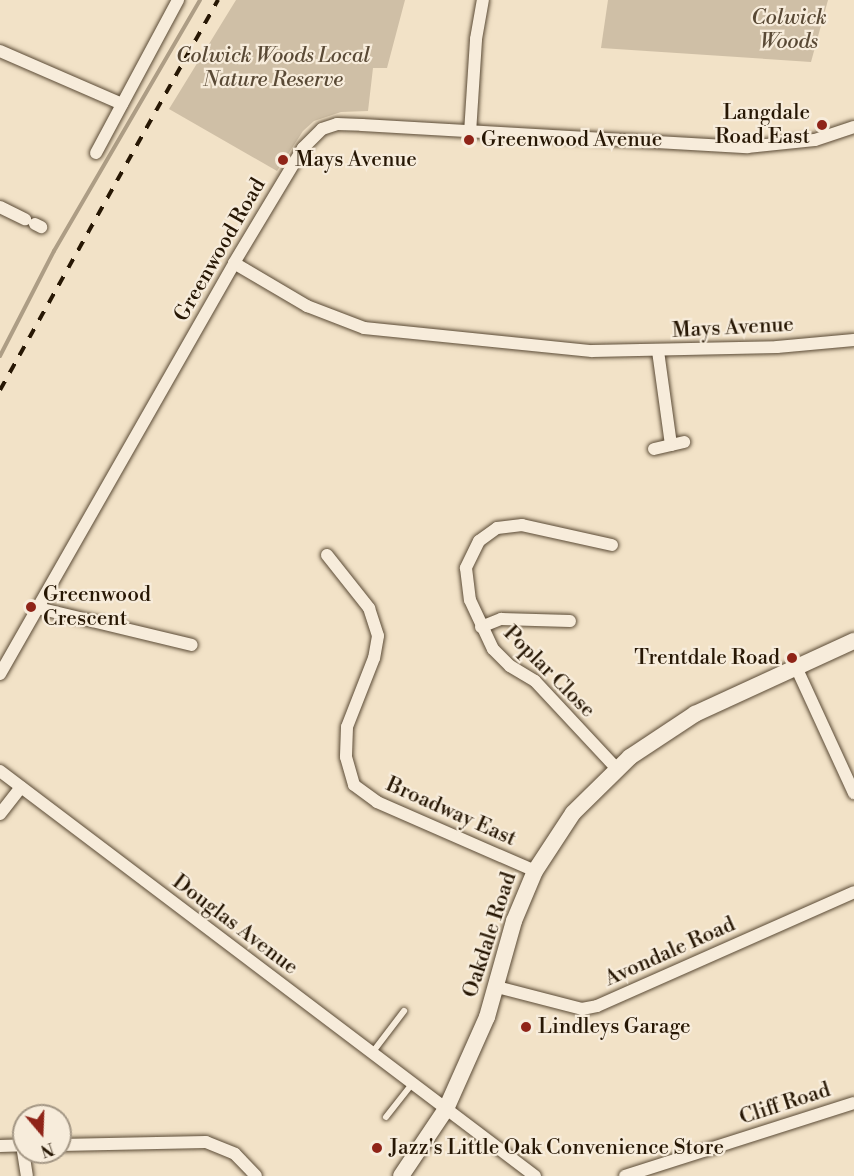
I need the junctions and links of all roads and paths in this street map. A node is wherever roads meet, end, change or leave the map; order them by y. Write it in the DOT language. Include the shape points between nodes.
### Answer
graph roads {
  1 [pos="178,0"];
  2 [pos="483,0"];
  3 [pos="0,51"];
  4 [pos="122,104"];
  5 [pos="854,127"];
  6 [pos="471,133"];
  7 [pos="96,153"];
  8 [pos="0,207"];
  9 [pos="34,223"];
  10 [pos="234,263"];
  11 [pos="854,340"];
  12 [pos="658,351"];
  13 [pos="654,448"];
  14 [pos="612,545"];
  15 [pos="327,555"];
  16 [pos="39,608"];
  17 [pos="570,621"];
  18 [pos="481,627"];
  19 [pos="854,640"];
  20 [pos="192,645"];
  21 [pos="796,667"];
  22 [pos="0,674"];
  23 [pos="616,769"];
  24 [pos="0,771"];
  25 [pos="21,787"];
  26 [pos="854,793"];
  27 [pos="0,814"];
  28 [pos="535,871"];
  29 [pos="854,892"];
  30 [pos="497,987"];
  31 [pos="404,1011"];
  32 [pos="372,1053"];
  33 [pos="412,1084"];
  34 [pos="854,1103"];
  35 [pos="446,1109"];
  36 [pos="386,1117"];
  37 [pos="72,1145"];
  38 [pos="256,1176"];
  39 [pos="401,1176"];
  40 [pos="535,1176"];
  41 [pos="625,1176"];
  1 -- 4 [label="street"];
  2 -- 6 [label="street" via="476,39"];
  3 -- 4 [label="street"];
  4 -- 7 [label="street"];
  5 -- 6 [label="street, Greenwood Road" via="815,140 747,147"];
  6 -- 10 [label="street, Greenwood Road" via="336,124 322,129 303,148"];
  8 -- 9 [label="street"];
  10 -- 12 [label="street, Mays Avenue" via="307,306 364,328 592,351"];
  10 -- 16 [label="street, Greenwood Road"];
  11 -- 12 [label="street, Mays Avenue"];
  12 -- 13 [label="street" via="678,443"];
  14 -- 18 [label="street, Poplar Close" via="522,525 497,528 479,542 466,568 470,600"];
  15 -- 28 [label="street, Broadway East" via="369,608 378,636 374,658 347,727 346,757 354,785 376,802"];
  16 -- 20 [label="street"];
  16 -- 22 [label="street, Greenwood Road"];
  17 -- 18 [label="street, Poplar Close" via="501,619"];
  18 -- 23 [label="street, Poplar Close" via="510,666 535,681"];
  19 -- 21 [label="street, Oakdale Road"];
  21 -- 23 [label="street, Oakdale Road" via="695,714"];
  21 -- 26 [label="street"];
  23 -- 28 [label="street, Oakdale Road" via="573,813"];
  24 -- 25 [label="street, Douglas Avenue"];
  25 -- 27 [label="street"];
  25 -- 32 [label="street, Douglas Avenue"];
  28 -- 30 [label="street, Oakdale Road" via="514,921"];
  29 -- 30 [label="street, Avondale Road" via="597,1006 582,1009"];
  30 -- 35 [label="street, Oakdale Road"];
  31 -- 32 [label="lane"];
  32 -- 33 [label="street, Douglas Avenue"];
  33 -- 35 [label="street, Douglas Avenue"];
  33 -- 36 [label="lane"];
  34 -- 41 [label="street, Cliff Road"];
  35 -- 39 [label="street, Oakdale Road"];
  35 -- 40 [label="street"];
  37 -- 38 [label="street" via="206,1142 235,1154"];
}
